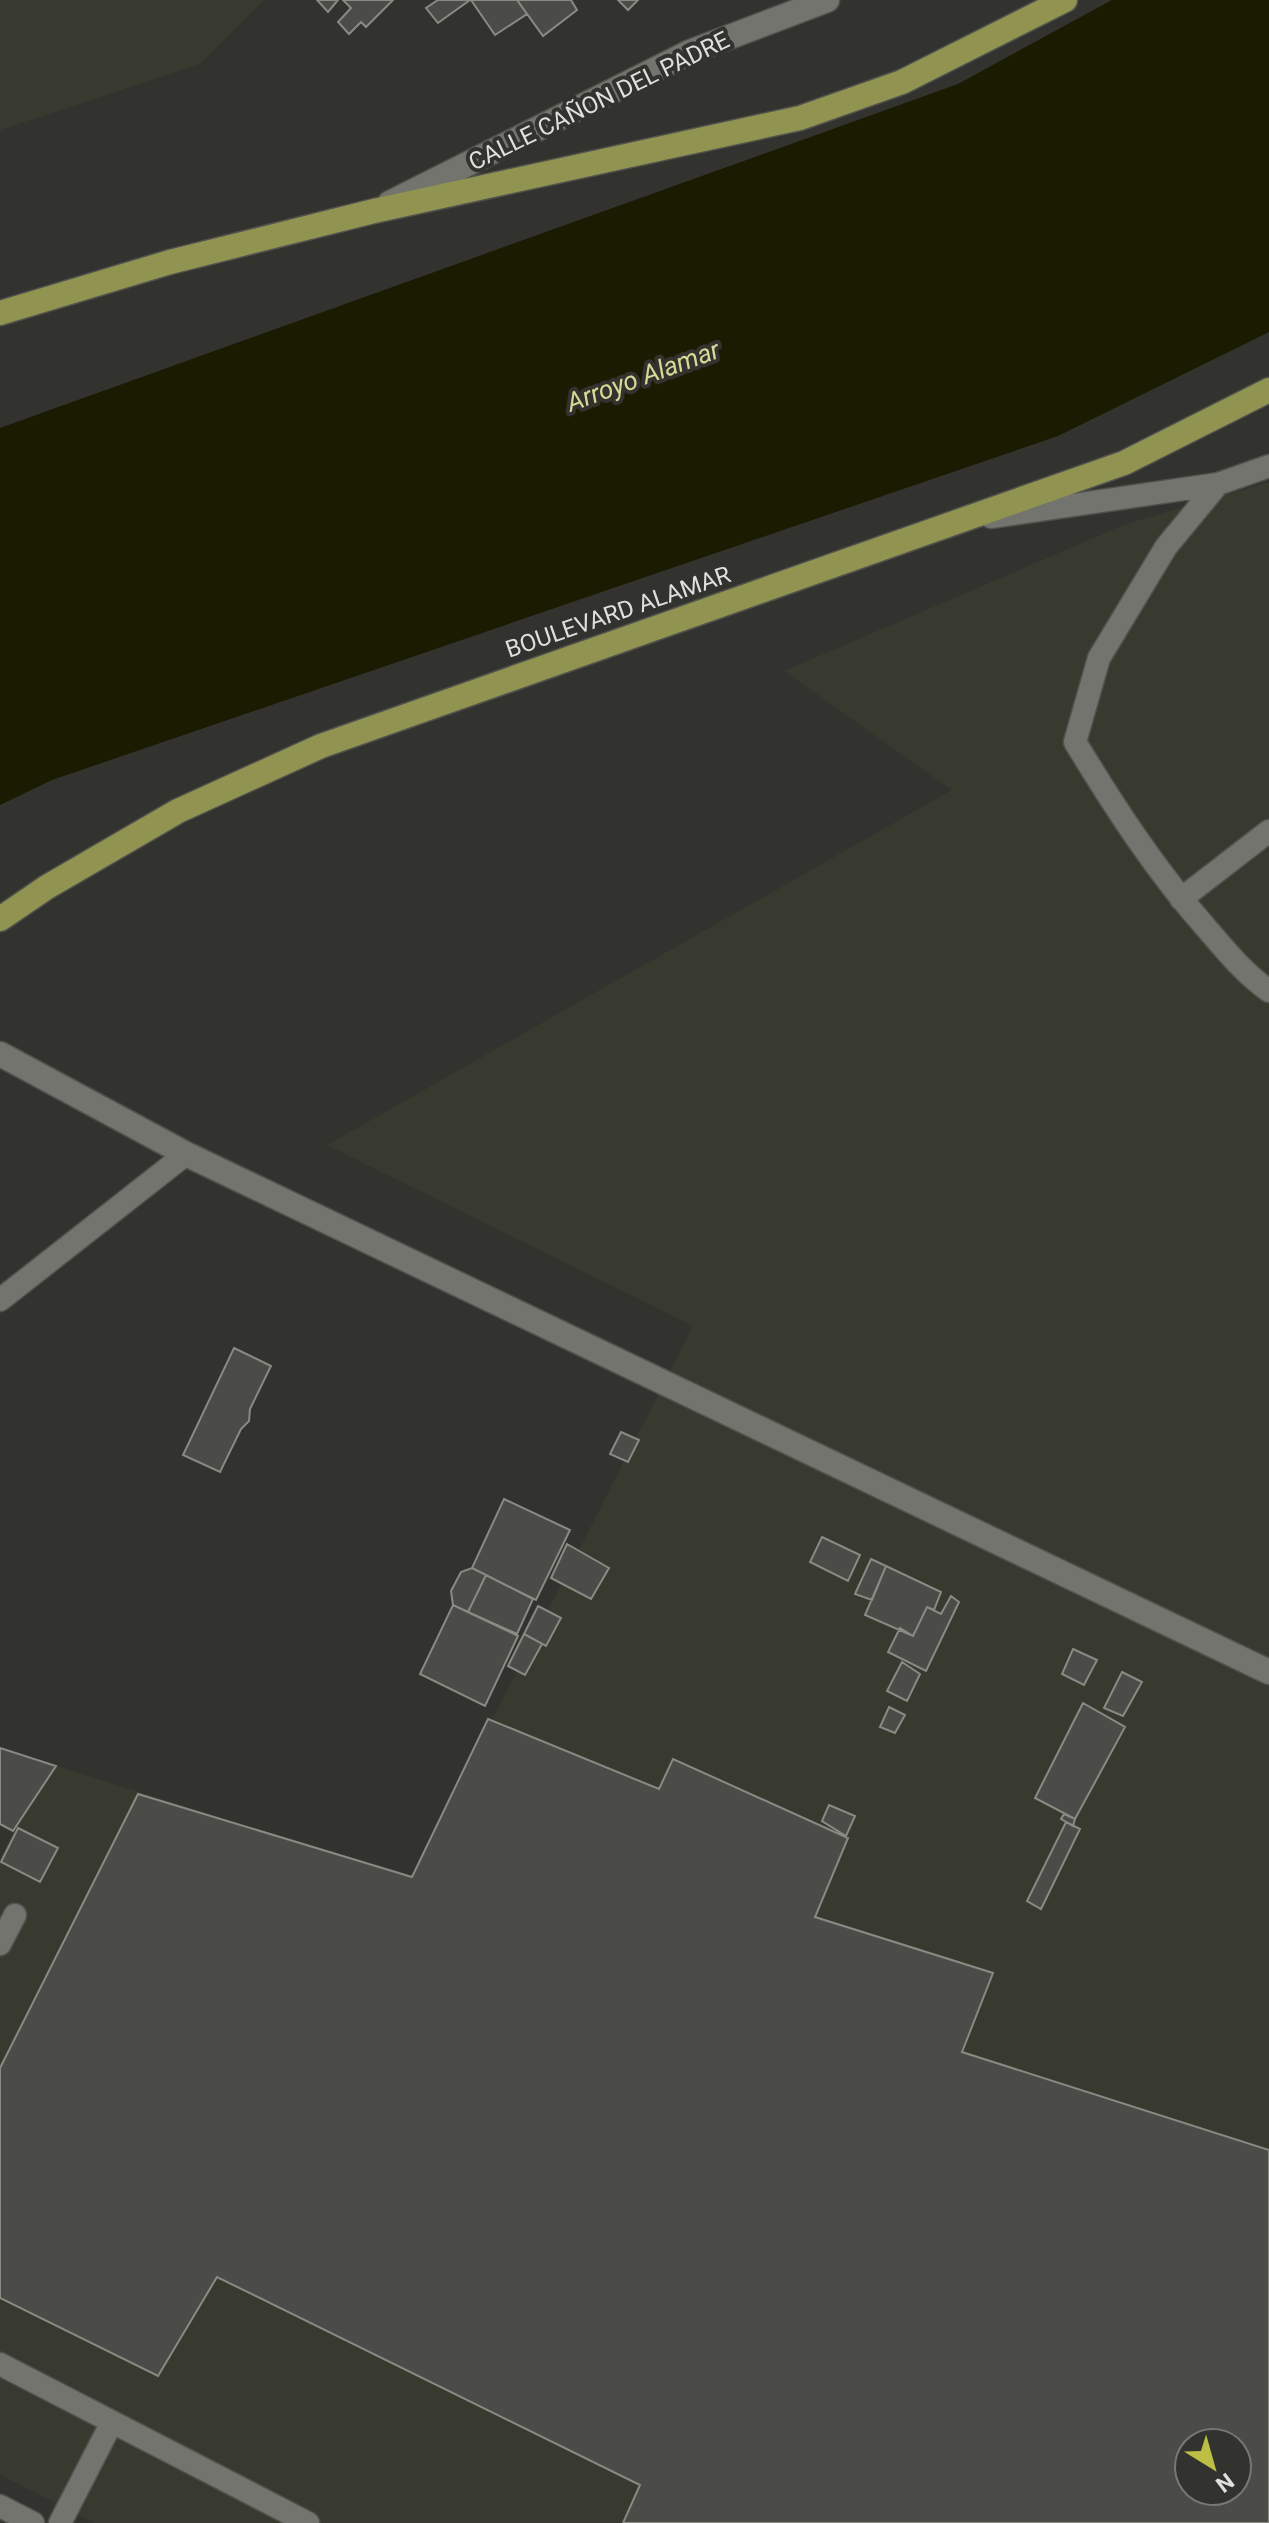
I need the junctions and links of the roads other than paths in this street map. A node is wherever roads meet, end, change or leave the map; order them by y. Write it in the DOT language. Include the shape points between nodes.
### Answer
graph roads {
  1 [pos="827,0"];
  2 [pos="1065,0"];
  3 [pos="374,211"];
  4 [pos="0,313"];
  5 [pos="1269,390"];
  6 [pos="1269,466"];
  7 [pos="1218,484"];
  8 [pos="962,521"];
  9 [pos="1269,831"];
  10 [pos="1181,899"];
  11 [pos="0,919"];
  12 [pos="1269,991"];
  13 [pos="0,1054"];
  14 [pos="186,1154"];
  15 [pos="0,1300"];
  16 [pos="1269,1672"];
  17 [pos="15,1915"];
  18 [pos="0,1944"];
  19 [pos="0,2364"];
  20 [pos="112,2422"];
  21 [pos="0,2506"];
  22 [pos="33,2523"];
  23 [pos="60,2523"];
  24 [pos="308,2523"];
  1 -- 3 [label="street, CALLE CAÑON DEL PADRE" via="690,52"];
  2 -- 3 [label="highway" via="902,82 800,118"];
  3 -- 4 [label="highway" via="170,262"];
  5 -- 8 [label="highway, BOULEVARD ALAMAR" via="1124,463"];
  6 -- 7 [label="lane"];
  7 -- 8 [label="lane"];
  7 -- 10 [label="lane" via="1166,547 1099,658 1075,742 1129,831"];
  8 -- 11 [label="highway, BOULEVARD ALAMAR" via="321,746 178,811"];
  9 -- 10 [label="lane"];
  10 -- 12 [label="lane" via="1249,977"];
  13 -- 14 [label="street"];
  14 -- 15 [label="lane"];
  14 -- 16 [label="street"];
  17 -- 18 [label="lane"];
  19 -- 20 [label="lane"];
  20 -- 23 [label="lane"];
  20 -- 24 [label="lane"];
  21 -- 22 [label="lane"];
}
